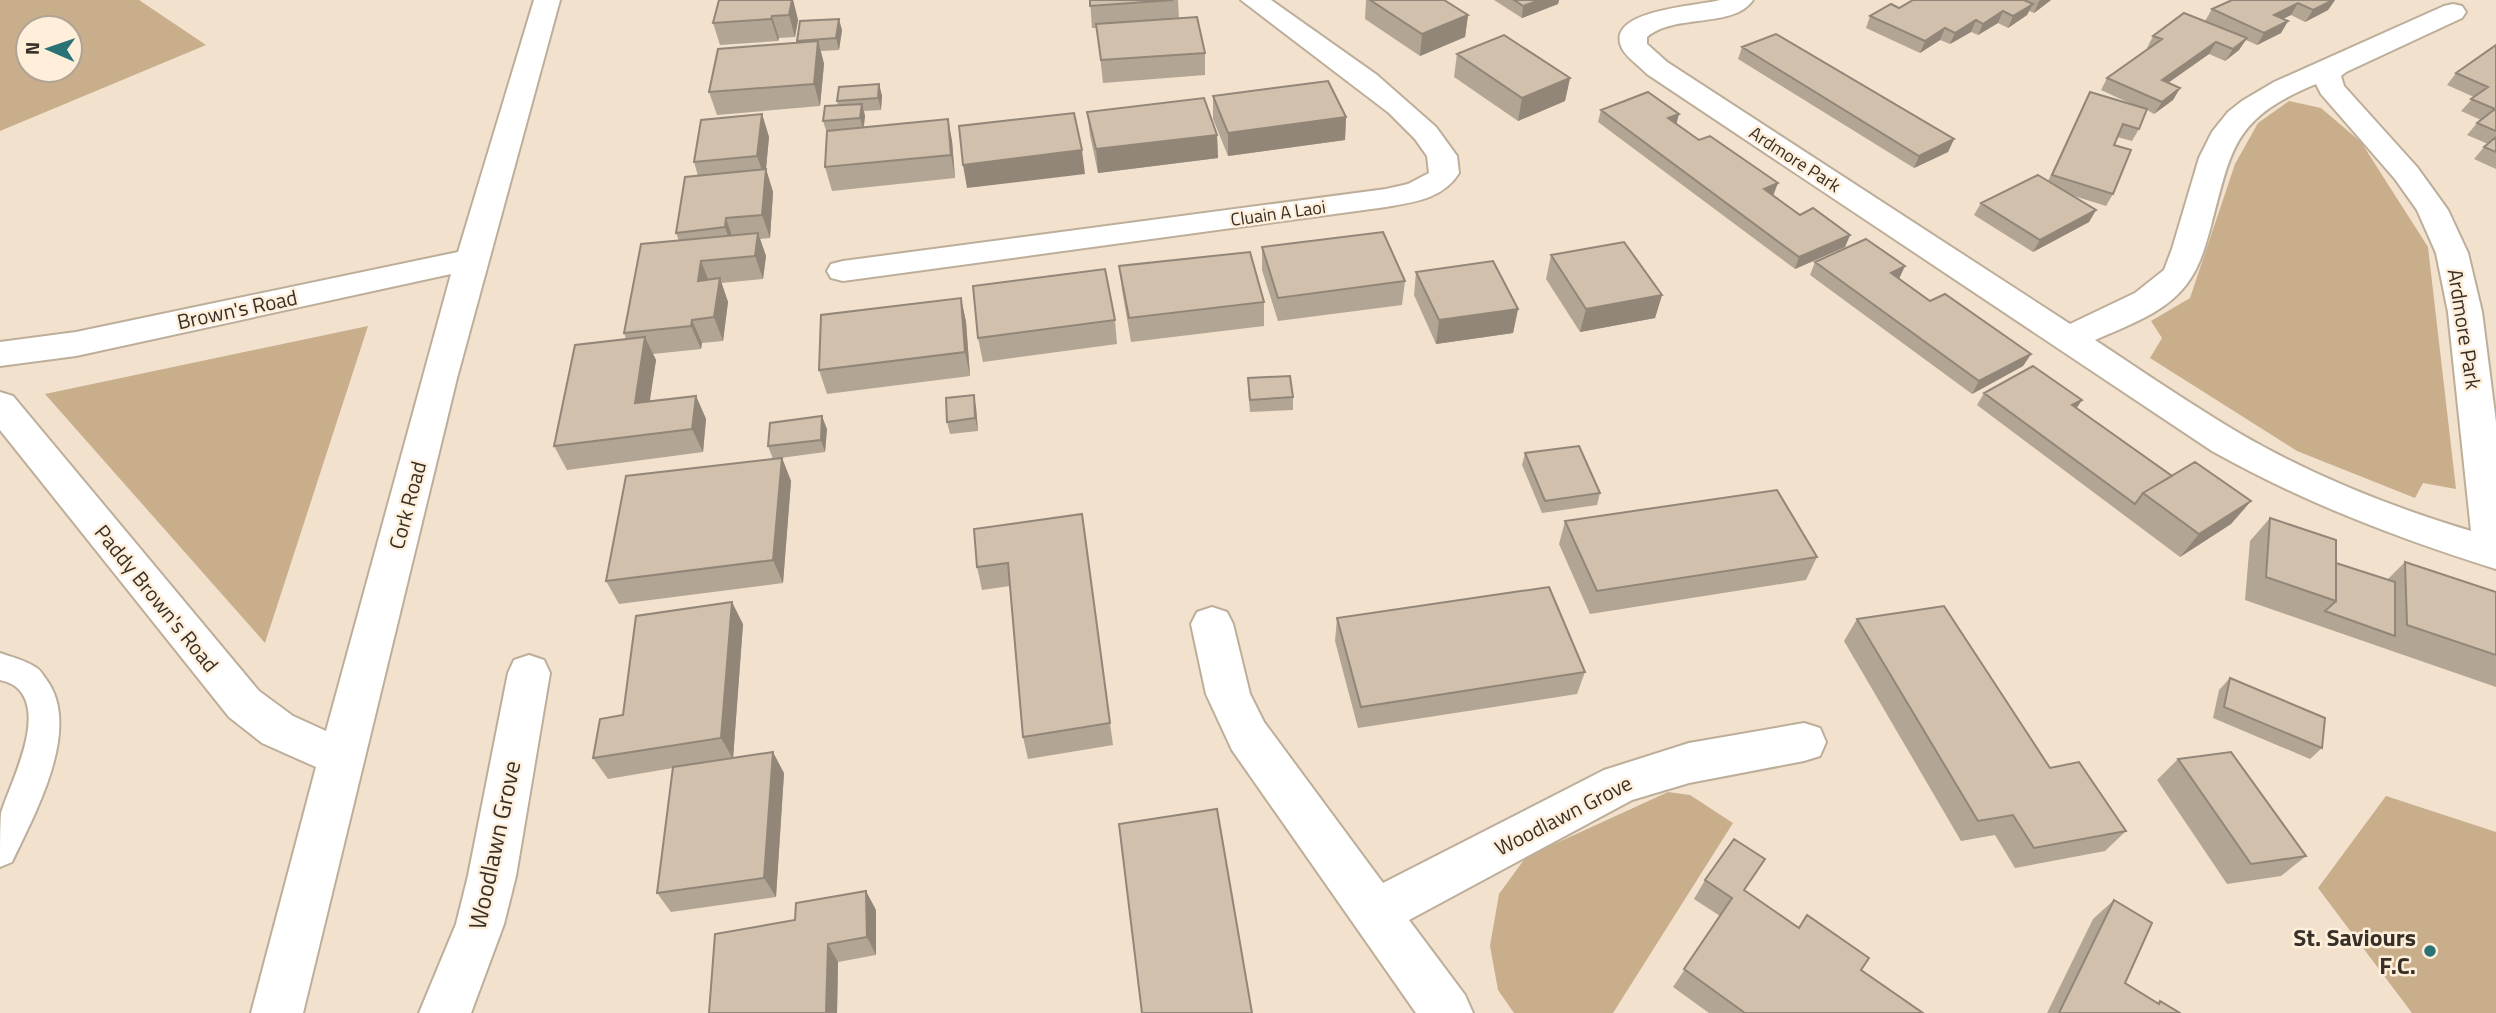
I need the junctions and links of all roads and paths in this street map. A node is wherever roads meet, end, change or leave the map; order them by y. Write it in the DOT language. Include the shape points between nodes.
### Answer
graph roads {
  1 [pos="547,0"];
  2 [pos="1254,0"];
  3 [pos="1740,0"];
  4 [pos="2453,12"];
  5 [pos="2336,66"];
  6 [pos="472,259"];
  7 [pos="843,271"];
  8 [pos="2067,338"];
  9 [pos="0,354"];
  10 [pos="0,405"];
  11 [pos="2495,554"];
  12 [pos="1212,624"];
  13 [pos="0,666"];
  14 [pos="529,673"];
  15 [pos="1804,742"];
  16 [pos="341,756"];
  17 [pos="0,851"];
  18 [pos="1374,913"];
  19 [pos="277,1013"];
  20 [pos="445,1013"];
  21 [pos="1447,1013"];
  1 -- 6 [label="street, Cork Road"];
  2 -- 7 [label="street, Cluain A Laoi" via="1390,99 1427,132 1445,159 1441,177 1426,187 1386,198"];
  3 -- 8 [label="street, Ardmore Park" via="1645,24 1633,35 1633,46 1657,68"];
  4 -- 5 [label="street"];
  5 -- 8 [label="street" via="2269,95 2250,106 2230,127 2216,151 2186,256 2170,283 2134,307"];
  5 -- 11 [label="street, Ardmore Park" via="2327,75 2331,88 2413,182 2452,253 2465,312"];
  6 -- 9 [label="street, Brown's Road" via="76,344"];
  6 -- 16 [label="street, Cork Road"];
  8 -- 11 [label="street, Ardmore Park" via="2225,442 2295,481"];
  10 -- 16 [label="street, Paddy Brown's Road" via="244,704 287,736"];
  12 -- 18 [label="street" via="1228,694 1248,736"];
  13 -- 17 [label="lane" via="28,678 40,694 45,717 41,752"];
  14 -- 20 [label="street, Woodlawn Grove" via="492,876 480,923"];
  15 -- 18 [label="street, Woodlawn Grove" via="1689,763 1620,784"];
  16 -- 19 [label="street, Cork Road"];
  18 -- 21 [label="street"];
}
